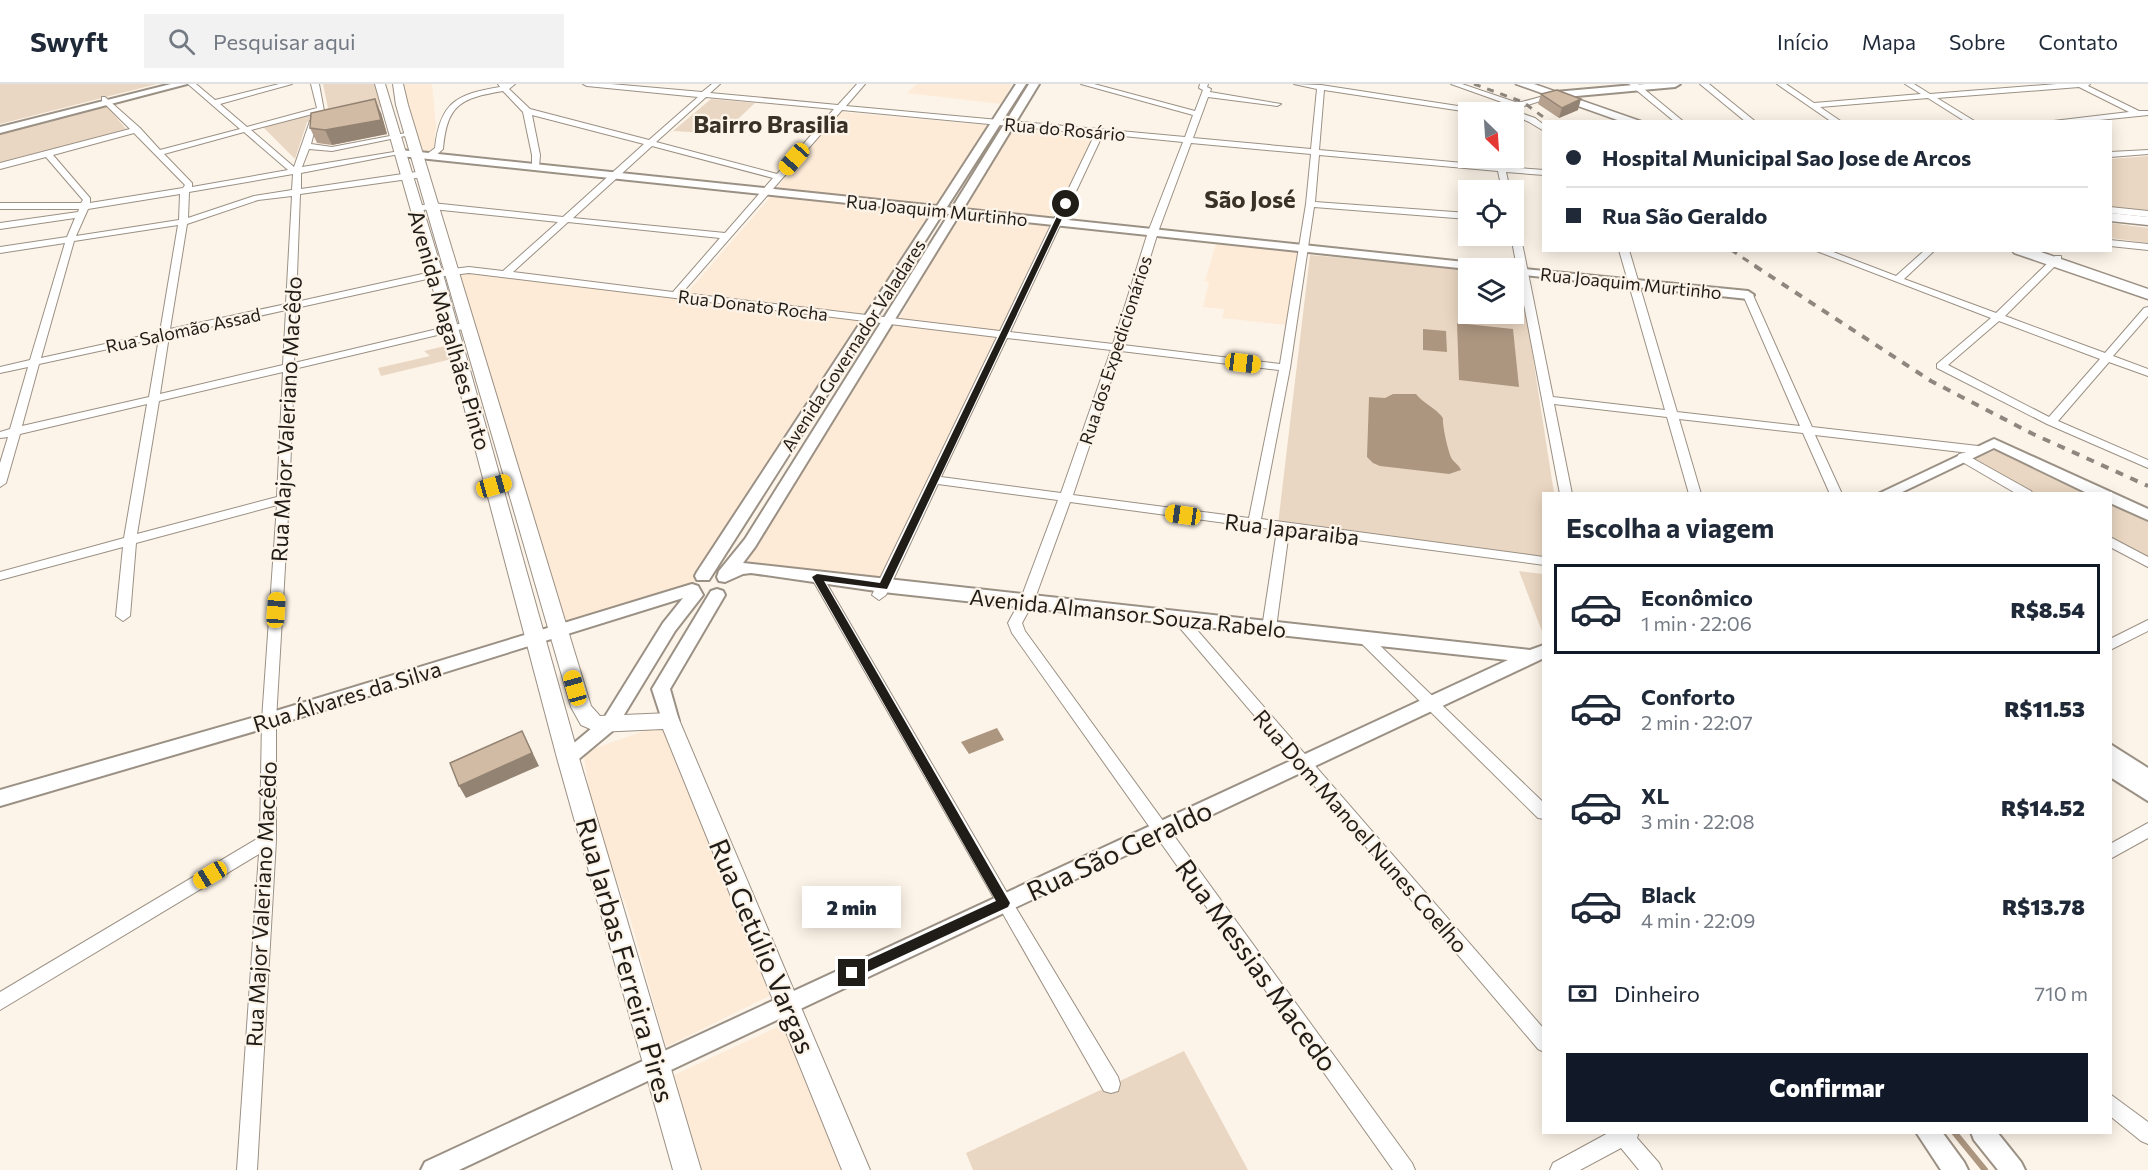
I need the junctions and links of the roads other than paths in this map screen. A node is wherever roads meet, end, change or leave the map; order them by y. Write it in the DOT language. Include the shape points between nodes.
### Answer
graph roads {
  1 [pos="163,84"];
  2 [pos="182,84"];
  3 [pos="192,84"];
  4 [pos="288,84"];
  5 [pos="315,84"];
  6 [pos="380,84"];
  7 [pos="398,84"];
  8 [pos="587,84"];
  9 [pos="717,84"];
  10 [pos="861,84"];
  11 [pos="1021,84"];
  12 [pos="1034,84"];
  13 [pos="1085,84"];
  14 [pos="1298,84"];
  15 [pos="1455,84"];
  16 [pos="1675,84"];
  17 [pos="1704,84"];
  18 [pos="1781,84"];
  19 [pos="1909,84"];
  20 [pos="2080,84"];
  21 [pos="2086,84"];
  22 [pos="506,85"];
  23 [pos="1529,85"];
  24 [pos="1635,85"];
  25 [pos="1321,87"];
  26 [pos="1205,89"];
  27 [pos="1555,95"];
  28 [pos="703,96"];
  29 [pos="1929,96"];
  30 [pos="107,100"];
  31 [pos="1518,102"];
  32 [pos="1523,102"];
  33 [pos="213,103"];
  34 [pos="1524,103"];
  35 [pos="1277,104"];
  36 [pos="1813,105"];
  37 [pos="388,108"];
  38 [pos="839,108"];
  39 [pos="1458,108"];
  40 [pos="527,111"];
  41 [pos="2148,113"];
  42 [pos="1198,114"];
  43 [pos="2138,114"];
  44 [pos="1524,117"];
  45 [pos="334,119"];
  46 [pos="2148,119"];
  47 [pos="1631,120"];
  48 [pos="1678,120"];
  49 [pos="1749,120"];
  50 [pos="1835,120"];
  51 [pos="1969,120"];
  52 [pos="2071,120"];
  53 [pos="1003,124"];
  54 [pos="0,125"];
  55 [pos="1542,128"];
  56 [pos="0,130"];
  57 [pos="136,130"];
  58 [pos="245,130"];
  59 [pos="1100,132"];
  60 [pos="403,136"];
  61 [pos="1189,141"];
  62 [pos="649,144"];
  63 [pos="306,146"];
  64 [pos="1315,152"];
  65 [pos="2148,152"];
  66 [pos="47,153"];
  67 [pos="159,153"];
  68 [pos="2112,155"];
  69 [pos="414,163"];
  70 [pos="0,166"];
  71 [pos="535,167"];
  72 [pos="1502,169"];
  73 [pos="296,171"];
  74 [pos="1542,173"];
  75 [pos="614,176"];
  76 [pos="780,177"];
  77 [pos="1504,180"];
  78 [pos="185,191"];
  79 [pos="296,192"];
  80 [pos="766,192"];
  81 [pos="1310,204"];
  82 [pos="0,207"];
  83 [pos="424,207"];
  84 [pos="82,210"];
  85 [pos="940,210"];
  86 [pos="2112,210"];
  87 [pos="956,212"];
  88 [pos="2148,214"];
  89 [pos="1458,215"];
  90 [pos="2112,217"];
  91 [pos="565,220"];
  92 [pos="2148,221"];
  93 [pos="183,222"];
  94 [pos="1057,222"];
  95 [pos="0,226"];
  96 [pos="1153,232"];
  97 [pos="727,236"];
  98 [pos="70,240"];
  99 [pos="2112,243"];
  100 [pos="1303,248"];
  101 [pos="2148,248"];
  102 [pos="0,250"];
  103 [pos="1625,252"];
  104 [pos="1823,252"];
  105 [pos="1929,252"];
  106 [pos="2026,252"];
  107 [pos="2038,252"];
  108 [pos="2056,260"];
  109 [pos="1458,264"];
  110 [pos="1524,272"];
  111 [pos="444,273"];
  112 [pos="504,275"];
  113 [pos="1897,280"];
  114 [pos="1633,283"];
  115 [pos="2148,289"];
  116 [pos="2148,294"];
  117 [pos="675,295"];
  118 [pos="1748,296"];
  119 [pos="1524,297"];
  120 [pos="291,306"];
  121 [pos="2148,310"];
  122 [pos="1998,317"];
  123 [pos="870,319"];
  124 [pos="888,321"];
  125 [pos="459,327"];
  126 [pos="165,333"];
  127 [pos="1004,335"];
  128 [pos="1118,348"];
  129 [pos="2107,357"];
  130 [pos="35,362"];
  131 [pos="289,367"];
  132 [pos="1285,369"];
  133 [pos="0,370"];
  134 [pos="2148,373"];
  135 [pos="154,399"];
  136 [pos="1548,400"];
  137 [pos="1672,414"];
  138 [pos="2051,422"];
  139 [pos="801,427"];
  140 [pos="822,429"];
  141 [pos="1808,430"];
  142 [pos="15,432"];
  143 [pos="0,435"];
  144 [pos="1978,450"];
  145 [pos="1963,457"];
  146 [pos="2148,464"];
  147 [pos="934,480"];
  148 [pos="514,481"];
  149 [pos="0,483"];
  150 [pos="494,486"];
  151 [pos="1566,492"];
  152 [pos="1694,492"];
  153 [pos="1835,492"];
  154 [pos="1889,492"];
  155 [pos="2024,492"];
  156 [pos="2098,492"];
  157 [pos="2112,498"];
  158 [pos="1065,499"];
  159 [pos="283,500"];
  160 [pos="2148,515"];
  161 [pos="1254,524"];
  162 [pos="1283,528"];
  163 [pos="130,541"];
  164 [pos="2112,542"];
  165 [pos="1542,561"];
  166 [pos="2148,563"];
  167 [pos="0,576"];
  168 [pos="725,578"];
  169 [pos="820,583"];
  170 [pos="697,587"];
  171 [pos="881,590"];
  172 [pos="717,595"];
  173 [pos="1024,605"];
  174 [pos="123,616"];
  175 [pos="1184,623"];
  176 [pos="2148,625"];
  177 [pos="1269,628"];
  178 [pos="559,633"];
  179 [pos="536,639"];
  180 [pos="1370,644"];
  181 [pos="2112,644"];
  182 [pos="1531,658"];
  183 [pos="1433,704"];
  184 [pos="269,720"];
  185 [pos="670,722"];
  186 [pos="610,723"];
  187 [pos="2112,752"];
  188 [pos="567,754"];
  189 [pos="1304,764"];
  190 [pos="2112,768"];
  191 [pos="2148,778"];
  192 [pos="2148,793"];
  193 [pos="0,798"];
  194 [pos="1542,811"];
  195 [pos="1161,830"];
  196 [pos="2148,830"];
  197 [pos="268,840"];
  198 [pos="2112,851"];
  199 [pos="1004,903"];
  200 [pos="0,1002"];
  201 [pos="787,1004"];
  202 [pos="1542,1041"];
  203 [pos="656,1065"];
  204 [pos="1111,1084"];
  205 [pos="2112,1104"];
  206 [pos="2144,1125"];
  207 [pos="1625,1134"];
  208 [pos="1929,1134"];
  209 [pos="1984,1134"];
  210 [pos="247,1170"];
  211 [pos="433,1170"];
  212 [pos="687,1170"];
  213 [pos="856,1170"];
  214 [pos="1405,1170"];
  215 [pos="1560,1170"];
  216 [pos="1652,1170"];
  217 [pos="1956,1170"];
  218 [pos="2013,1170"];
  1 -- 30 [label="street"];
  2 -- 30 [label="street"];
  3 -- 33 [label="street"];
  4 -- 33 [label="street"];
  5 -- 58 [label="street" via="321,109"];
  6 -- 37 [label="main road, Avenida Magalhães Pinto"];
  7 -- 37 [label="main road, Avenida Magalhães Pinto"];
  8 -- 28 [label="street, Rua do Rosário"];
  9 -- 28 [label="street"];
  10 -- 38 [label="street"];
  11 -- 53 [label="street, Avenida Governador Valadares"];
  12 -- 53 [label="street, Avenida Governador Valadares"];
  13 -- 42 [label="street"];
  14 -- 25 [label="street"];
  15 -- 31 [label="street"];
  16 -- 24 [label="street"];
  17 -- 49 [label="street"];
  18 -- 36 [label="street"];
  19 -- 29 [label="street"];
  20 -- 21 [label="street"];
  20 -- 29 [label="street"];
  20 -- 43 [label="street"];
  22 -- 40 [label="street" via="512,98"];
  22 -- 69 [label="street" via="453,104 441,122 439,149"];
  23 -- 27 [label="main road"];
  23 -- 32 [label="main road" via="1530,94"];
  24 -- 27 [label="street"];
  24 -- 48 [label="street"];
  25 -- 39 [label="street"];
  25 -- 64 [label="street"];
  26 -- 35 [label="street"];
  26 -- 42 [label="street, Rua dos Expedicionários"];
  27 -- 34 [label="street"];
  27 -- 47 [label="main road"];
  28 -- 38 [label="street, Rua do Rosário"];
  28 -- 62 [label="street"];
  29 -- 36 [label="street"];
  29 -- 51 [label="street"];
  30 -- 54 [label="street"];
  30 -- 56 [label="street"];
  30 -- 57 [label="street"];
  33 -- 58 [label="street"];
  36 -- 50 [label="street"];
  37 -- 60 [label="main road, Avenida Magalhães Pinto"];
  38 -- 53 [label="street, Rua do Rosário"];
  38 -- 76 [label="street"];
  40 -- 62 [label="street"];
  40 -- 71 [label="street"];
  41 -- 43 [label="street"];
  42 -- 61 [label="street, Rua dos Expedicionários"];
  43 -- 46 [label="street"];
  43 -- 52 [label="street"];
  44 -- 55 [label="street"];
  45 -- 63 [label="street, Rua Major Valeriano Macêdo" via="313,123"];
  53 -- 59 [label="street, Rua do Rosário"];
  53 -- 85 [label="street, Avenida Governador Valadares"];
  53 -- 87 [label="street, Avenida Governador Valadares"];
  57 -- 66 [label="street"];
  57 -- 67 [label="street"];
  58 -- 67 [label="street"];
  58 -- 73 [label="street"];
  59 -- 61 [label="street, Rua do Rosário"];
  59 -- 94 [label="street"];
  60 -- 63 [label="street" via="332,149"];
  60 -- 69 [label="main road, Avenida Magalhães Pinto"];
  61 -- 64 [label="street, Rua do Rosário"];
  61 -- 96 [label="street, Rua dos Expedicionários"];
  62 -- 75 [label="street"];
  62 -- 76 [label="street"];
  63 -- 73 [label="street, Rua Major Valeriano Macêdo"];
  64 -- 72 [label="street, Rua do Rosário"];
  64 -- 81 [label="street"];
  65 -- 68 [label="street"];
  66 -- 70 [label="street"];
  66 -- 84 [label="street" via="87,201"];
  67 -- 78 [label="street" via="189,185"];
  69 -- 71 [label="street, Rua Joaquim Murtinho"];
  69 -- 73 [label="street"];
  69 -- 79 [label="street"];
  69 -- 83 [label="main road, Avenida Magalhães Pinto"];
  71 -- 75 [label="street, Rua Joaquim Murtinho"];
  72 -- 74 [label="street, Rua do Rosário"];
  72 -- 77 [label="street"];
  73 -- 78 [label="street"];
  73 -- 79 [label="street, Rua Major Valeriano Macêdo"];
  75 -- 80 [label="street, Rua Joaquim Murtinho"];
  75 -- 91 [label="street"];
  76 -- 80 [label="street"];
  78 -- 84 [label="street"];
  78 -- 93 [label="street"];
  79 -- 93 [label="street" via="257,198"];
  79 -- 120 [label="street, Rua Major Valeriano Macêdo"];
  80 -- 85 [label="street, Rua Joaquim Murtinho"];
  80 -- 97 [label="street"];
  81 -- 89 [label="street"];
  81 -- 100 [label="street"];
  82 -- 84 [label="street"];
  83 -- 91 [label="street"];
  83 -- 111 [label="main road, Avenida Magalhães Pinto"];
  84 -- 95 [label="street"];
  84 -- 98 [label="street"];
  85 -- 87 [label="street, Rua Joaquim Murtinho"];
  85 -- 123 [label="street, Avenida Governador Valadares"];
  86 -- 88 [label="street"];
  87 -- 94 [label="street, Rua Joaquim Murtinho"];
  87 -- 124 [label="street, Avenida Governador Valadares"];
  90 -- 92 [label="main road"];
  91 -- 97 [label="street"];
  91 -- 112 [label="street"];
  93 -- 98 [label="street"];
  93 -- 126 [label="street"];
  94 -- 96 [label="street, Rua Joaquim Murtinho"];
  94 -- 127 [label="street"];
  96 -- 100 [label="street, Rua Joaquim Murtinho"];
  96 -- 128 [label="street, Rua dos Expedicionários"];
  97 -- 117 [label="street"];
  98 -- 102 [label="street"];
  98 -- 130 [label="street"];
  99 -- 101 [label="street"];
  100 -- 109 [label="street, Rua Joaquim Murtinho"];
  100 -- 132 [label="street"];
  103 -- 114 [label="street"];
  104 -- 113 [label="street"];
  105 -- 113 [label="street"];
  106 -- 108 [label="main road"];
  107 -- 108 [label="main road"];
  108 -- 115 [label="main road"];
  108 -- 116 [label="main road"];
  108 -- 122 [label="street"];
  110 -- 114 [label="street, Rua Joaquim Murtinho"];
  111 -- 112 [label="street, Rua Donato Rocha" via="469,270"];
  111 -- 120 [label="street, Rua Salomão Assad"];
  111 -- 125 [label="main road, Avenida Magalhães Pinto"];
  112 -- 117 [label="street, Rua Donato Rocha"];
  113 -- 122 [label="street"];
  114 -- 118 [label="street, Rua Joaquim Murtinho"];
  114 -- 137 [label="street"];
  117 -- 123 [label="street, Rua Donato Rocha"];
  118 -- 141 [label="street"];
  119 -- 136 [label="street"];
  120 -- 126 [label="street, Rua Salomão Assad"];
  120 -- 131 [label="street, Rua Major Valeriano Macêdo"];
  121 -- 129 [label="street"];
  122 -- 129 [label="street"];
  122 -- 138 [label="street" via="1941,366"];
  123 -- 124 [label="street, Rua Donato Rocha"];
  123 -- 139 [label="street, Avenida Governador Valadares"];
  124 -- 127 [label="street, Rua Donato Rocha"];
  124 -- 140 [label="street, Avenida Governador Valadares"];
  125 -- 131 [label="street"];
  125 -- 148 [label="main road, Avenida Magalhães Pinto"];
  125 -- 150 [label="main road, Avenida Magalhães Pinto"];
  126 -- 130 [label="street, Rua Salomão Assad"];
  126 -- 135 [label="street"];
  127 -- 128 [label="street, Rua Donato Rocha"];
  127 -- 147 [label="street"];
  128 -- 132 [label="street, Rua Donato Rocha"];
  128 -- 158 [label="street, Rua dos Expedicionários"];
  129 -- 134 [label="street"];
  129 -- 138 [label="street"];
  130 -- 133 [label="street, Rua Salomão Assad"];
  130 -- 142 [label="street"];
  131 -- 135 [label="street"];
  131 -- 159 [label="street, Rua Major Valeriano Macêdo"];
  132 -- 161 [label="street"];
  135 -- 142 [label="street"];
  135 -- 163 [label="street"];
  136 -- 137 [label="street"];
  136 -- 151 [label="street"];
  137 -- 141 [label="street"];
  137 -- 152 [label="street"];
  138 -- 146 [label="street"];
  139 -- 140 [label="street"];
  139 -- 170 [label="street, Avenida Governador Valadares"];
  140 -- 168 [label="street, Avenida Governador Valadares"];
  141 -- 144 [label="street"];
  141 -- 153 [label="street"];
  142 -- 143 [label="street"];
  142 -- 149 [label="street"];
  144 -- 145 [label="street"];
  144 -- 156 [label="street" via="1994,443"];
  145 -- 154 [label="street"];
  145 -- 155 [label="street"];
  147 -- 158 [label="street, Rua Japaraiba"];
  147 -- 171 [label="street"];
  148 -- 150 [label="main road"];
  148 -- 178 [label="main road, Avenida Magalhães Pinto"];
  150 -- 179 [label="main road, Avenida Magalhães Pinto"];
  157 -- 160 [label="street"];
  158 -- 161 [label="street, Rua Japaraiba"];
  158 -- 173 [label="street, Rua dos Expedicionários"];
  159 -- 163 [label="street"];
  159 -- 184 [label="street, Rua Major Valeriano Macêdo"];
  161 -- 162 [label="street, Rua Japaraiba"];
  162 -- 165 [label="street, Rua Japaraiba"];
  162 -- 177 [label="street"];
  163 -- 167 [label="street"];
  163 -- 174 [label="street"];
  164 -- 166 [label="street"];
  168 -- 169 [label="street, Avenida Almansor Souza Rabelo"];
  168 -- 170 [label="street, Avenida Almansor Souza Rabelo" via="718,574"];
  168 -- 172 [label="street, Avenida Governador Valadares" via="724,591"];
  169 -- 171 [label="street, Avenida Almansor Souza Rabelo"];
  169 -- 199 [label="street"];
  170 -- 172 [label="street" via="702,597"];
  170 -- 178 [label="street, Rua Álvares da Silva"];
  170 -- 186 [label="street, Avenida Governador Valadares"];
  171 -- 173 [label="street, Avenida Almansor Souza Rabelo"];
  172 -- 185 [label="street, Rua Getúlio Vargas" via="661,689"];
  173 -- 175 [label="street, Avenida Almansor Souza Rabelo"];
  173 -- 195 [label="street, Rua Messias Macedo" via="1015,623 1019,633"];
  175 -- 177 [label="street, Avenida Almansor Souza Rabelo"];
  175 -- 180 [label="street, Avenida Almansor Souza Rabelo"];
  175 -- 189 [label="street, Rua Dom Manoel Nunes Coelho"];
  176 -- 181 [label="street"];
  177 -- 180 [label="street, Avenida Almansor Souza Rabelo"];
  178 -- 179 [label="street, Rua Álvares da Silva"];
  178 -- 186 [label="main road, Avenida Magalhães Pinto" via="581,707 597,724"];
  179 -- 184 [label="street, Rua Álvares da Silva"];
  179 -- 188 [label="main road, Avenida Magalhães Pinto"];
  180 -- 182 [label="street, Avenida Almansor Souza Rabelo"];
  180 -- 183 [label="street"];
  182 -- 183 [label="street, Rua São Geraldo"];
  183 -- 189 [label="street, Rua São Geraldo"];
  183 -- 194 [label="street"];
  184 -- 193 [label="street, Rua Álvares da Silva"];
  184 -- 197 [label="street, Rua Major Valeriano Macêdo"];
  185 -- 186 [label="main road"];
  185 -- 201 [label="main road, Rua Getúlio Vargas"];
  186 -- 188 [label="street, Avenida Governador Valadares"];
  187 -- 191 [label="street"];
  188 -- 203 [label="main road, Rua Jarbas Ferreira Pires"];
  189 -- 195 [label="street, Rua São Geraldo"];
  189 -- 202 [label="street, Rua Dom Manoel Nunes Coelho"];
  190 -- 192 [label="street"];
  195 -- 199 [label="street, Rua São Geraldo"];
  195 -- 214 [label="street, Rua Messias Macedo"];
  196 -- 198 [label="street"];
  197 -- 200 [label="street"];
  197 -- 210 [label="street, Rua Major Valeriano Macêdo"];
  199 -- 201 [label="street, Rua São Geraldo"];
  199 -- 204 [label="street"];
  201 -- 203 [label="street, Rua São Geraldo"];
  201 -- 213 [label="main road, Rua Getúlio Vargas"];
  203 -- 211 [label="street, Rua São Geraldo"];
  203 -- 212 [label="main road, Rua Jarbas Ferreira Pires"];
  205 -- 206 [label="street"];
  207 -- 215 [label="street"];
  207 -- 216 [label="street"];
  208 -- 217 [label="street"];
  209 -- 218 [label="street"];
}
